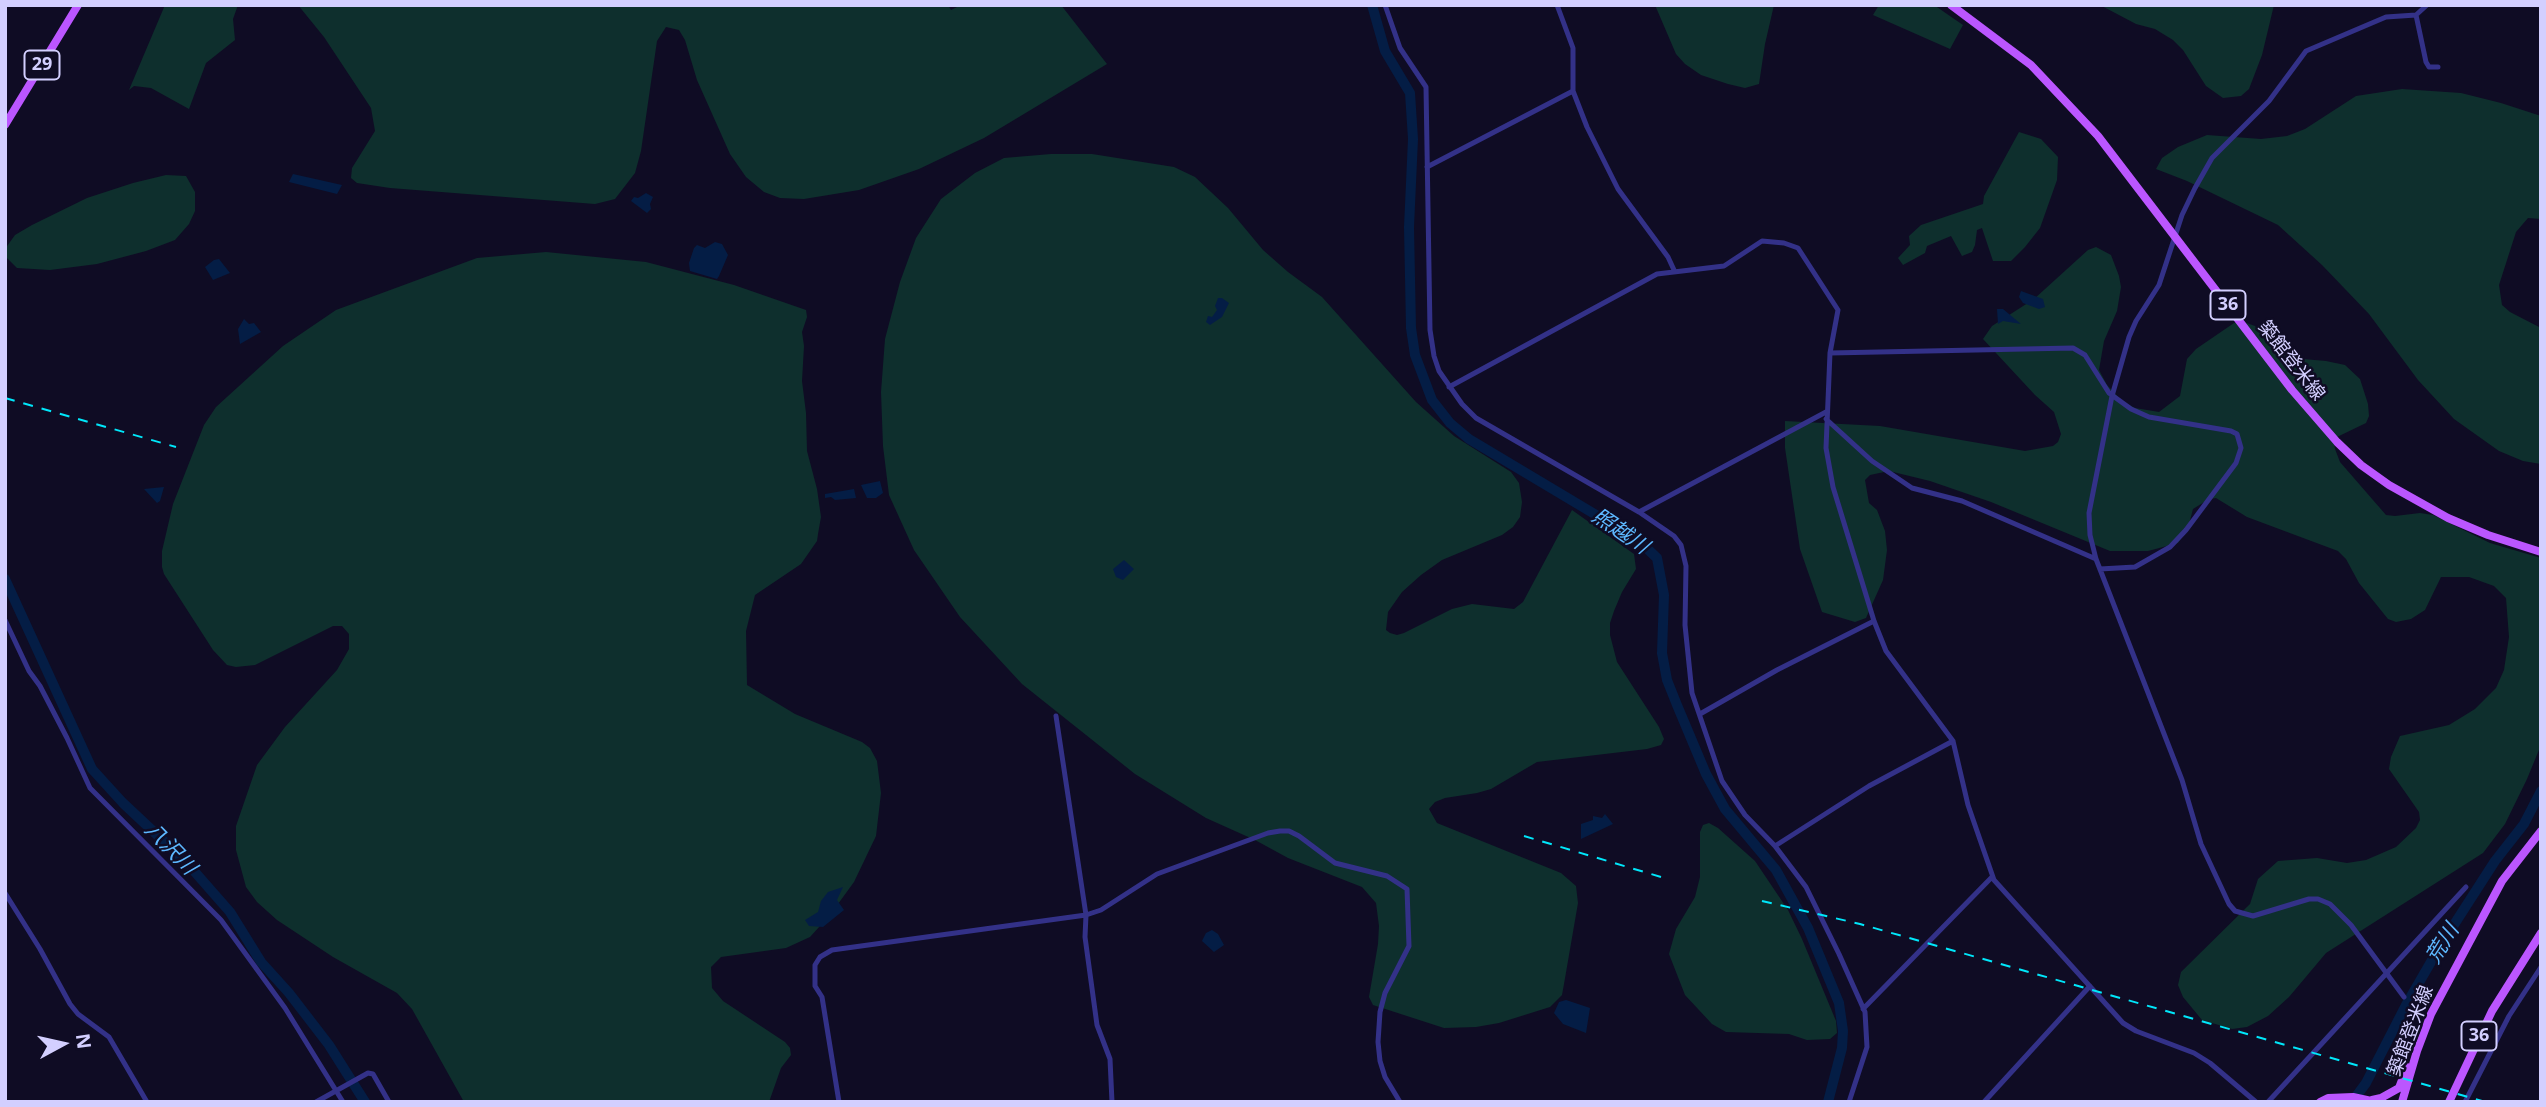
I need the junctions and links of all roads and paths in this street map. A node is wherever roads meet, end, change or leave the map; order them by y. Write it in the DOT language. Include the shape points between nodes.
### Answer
graph roads {
  1 [pos="78,5"];
  2 [pos="1385,5"];
  3 [pos="1557,5"];
  4 [pos="1951,5"];
  5 [pos="2427,5"];
  6 [pos="2416,15"];
  7 [pos="2438,67"];
  8 [pos="1573,91"];
  9 [pos="5,125"];
  10 [pos="1427,167"];
  11 [pos="2176,236"];
  12 [pos="1674,270"];
  13 [pos="1830,353"];
  14 [pos="1449,387"];
  15 [pos="2112,396"];
  16 [pos="1826,416"];
  17 [pos="1639,512"];
  18 [pos="2541,552"];
  19 [pos="2096,559"];
  20 [pos="2101,569"];
  21 [pos="5,620"];
  22 [pos="1874,621"];
  23 [pos="1700,714"];
  24 [pos="1056,716"];
  25 [pos="1954,741"];
  26 [pos="2540,835"];
  27 [pos="1775,846"];
  28 [pos="1992,877"];
  29 [pos="2466,887"];
  30 [pos="5,893"];
  31 [pos="1086,915"];
  32 [pos="2541,927"];
  33 [pos="2541,935"];
  34 [pos="2541,967"];
  35 [pos="2385,973"];
  36 [pos="2515,974"];
  37 [pos="2090,986"];
  38 [pos="2403,998"];
  39 [pos="1863,1009"];
  40 [pos="2417,1051"];
  41 [pos="336,1090"];
  42 [pos="2371,1101"];
  43 [pos="146,1102"];
  44 [pos="316,1102"];
  45 [pos="343,1102"];
  46 [pos="389,1102"];
  47 [pos="839,1102"];
  48 [pos="1112,1102"];
  49 [pos="1400,1102"];
  50 [pos="1849,1102"];
  51 [pos="1984,1102"];
  52 [pos="2256,1102"];
  53 [pos="2268,1102"];
  54 [pos="2320,1102"];
  55 [pos="2402,1102"];
  56 [pos="2449,1102"];
  57 [pos="2465,1102"];
  1 -- 9 [label="main road, 29"];
  2 -- 10 [label="street" via="1400,48 1426,86"];
  3 -- 8 [label="street" via="1573,48"];
  4 -- 11 [label="main road, 築館登米線 / 36" via="2031,65 2057,91"];
  5 -- 6 [label="street"];
  6 -- 7 [label="street" via="2426,62"];
  6 -- 11 [label="street" via="2386,17 2306,51 2269,101 2212,158"];
  8 -- 10 [label="street"];
  8 -- 12 [label="street" via="1618,189"];
  10 -- 14 [label="street" via="1430,330 1434,356"];
  11 -- 15 [label="street" via="2159,285 2129,337"];
  11 -- 18 [label="main road, 築館登米線 / 36" via="2292,390 2361,465 2448,518"];
  12 -- 13 [label="street" via="1724,266 1762,242 1798,248 1837,306"];
  12 -- 14 [label="street" via="1657,274"];
  13 -- 15 [label="street" via="2073,348 2085,355"];
  13 -- 16 [label="street"];
  14 -- 17 [label="street" via="1491,428"];
  15 -- 19 [label="street" via="2089,513"];
  15 -- 20 [label="street" via="2149,416 2231,431 2237,434 2241,454 2169,547 2135,567"];
  16 -- 17 [label="street"];
  16 -- 19 [label="street" via="1872,461 1912,488 1962,501"];
  16 -- 22 [label="street" via="1829,470"];
  17 -- 23 [label="street" via="1674,536 1685,553 1686,635 1692,693"];
  19 -- 20 [label="street"];
  20 -- 35 [label="street" via="2182,780 2201,844 2230,904 2235,911 2253,916 2309,899 2330,904"];
  21 -- 41 [label="street" via="90,788 221,920 285,1008"];
  22 -- 23 [label="street"];
  22 -- 25 [label="street" via="1886,651"];
  23 -- 27 [label="street" via="1729,793"];
  24 -- 31 [label="street"];
  25 -- 27 [label="street" via="1868,786"];
  25 -- 28 [label="street" via="1968,805"];
  26 -- 40 [label="main road, 築館登米線" via="2491,899 2431,1014"];
  27 -- 39 [label="street" via="1806,887"];
  28 -- 37 [label="street"];
  28 -- 39 [label="street"];
  29 -- 35 [label="street"];
  30 -- 43 [label="street" via="70,1004 109,1037"];
  31 -- 47 [label="street" via="832,950 820,957 815,965 815,986 822,997"];
  31 -- 48 [label="street" via="1095,1013 1110,1059"];
  31 -- 49 [label="street" via="1157,874 1280,831 1299,836 1335,863 1394,879 1407,889 1410,940 1385,993 1378,1042 1384,1077"];
  32 -- 36 [label="main road"];
  33 -- 36 [label="main road"];
  34 -- 57 [label="street"];
  35 -- 38 [label="street"];
  35 -- 53 [label="street"];
  36 -- 56 [label="main road, 36" via="2472,1048"];
  37 -- 51 [label="street"];
  37 -- 52 [label="street" via="2123,1023 2202,1058"];
  39 -- 50 [label="street" via="1867,1047"];
  40 -- 42 [label="main road" via="2399,1088"];
  40 -- 55 [label="main road, 築館登米線"];
  41 -- 44 [label="street"];
  41 -- 45 [label="street"];
  41 -- 46 [label="street" via="373,1074"];
  42 -- 54 [label="main road" via="2339,1097"];
}
